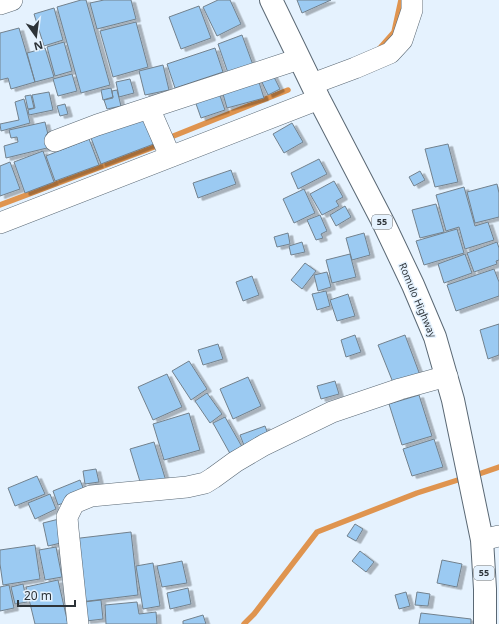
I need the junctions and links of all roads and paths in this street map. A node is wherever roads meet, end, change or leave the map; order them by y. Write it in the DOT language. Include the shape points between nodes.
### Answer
graph roads {
  1 [pos="12,0"];
  2 [pos="271,0"];
  3 [pos="412,0"];
  4 [pos="0,4"];
  5 [pos="299,59"];
  6 [pos="315,91"];
  7 [pos="149,108"];
  8 [pos="55,141"];
  9 [pos="170,156"];
  10 [pos="0,223"];
  11 [pos="447,376"];
  12 [pos="487,533"];
  13 [pos="78,624"];
  14 [pos="485,624"];
  1 -- 4 [label="street"];
  2 -- 5 [label="highway, Romulo Highway / 55"];
  3 -- 6 [label="street" via="412,10 402,40 390,53 355,68"];
  5 -- 6 [label="highway, Romulo Highway / 55"];
  5 -- 7 [label="street"];
  6 -- 9 [label="street"];
  6 -- 11 [label="highway, Romulo Highway / 55" via="413,285 435,337"];
  7 -- 8 [label="street"];
  7 -- 9 [label="street"];
  9 -- 10 [label="street"];
  11 -- 12 [label="highway, Romulo Highway / 55" via="465,455"];
  11 -- 13 [label="street" via="332,412 264,445 205,483 91,496 74,503 67,517"];
  12 -- 14 [label="highway, Romulo Highway / 55"];
}
